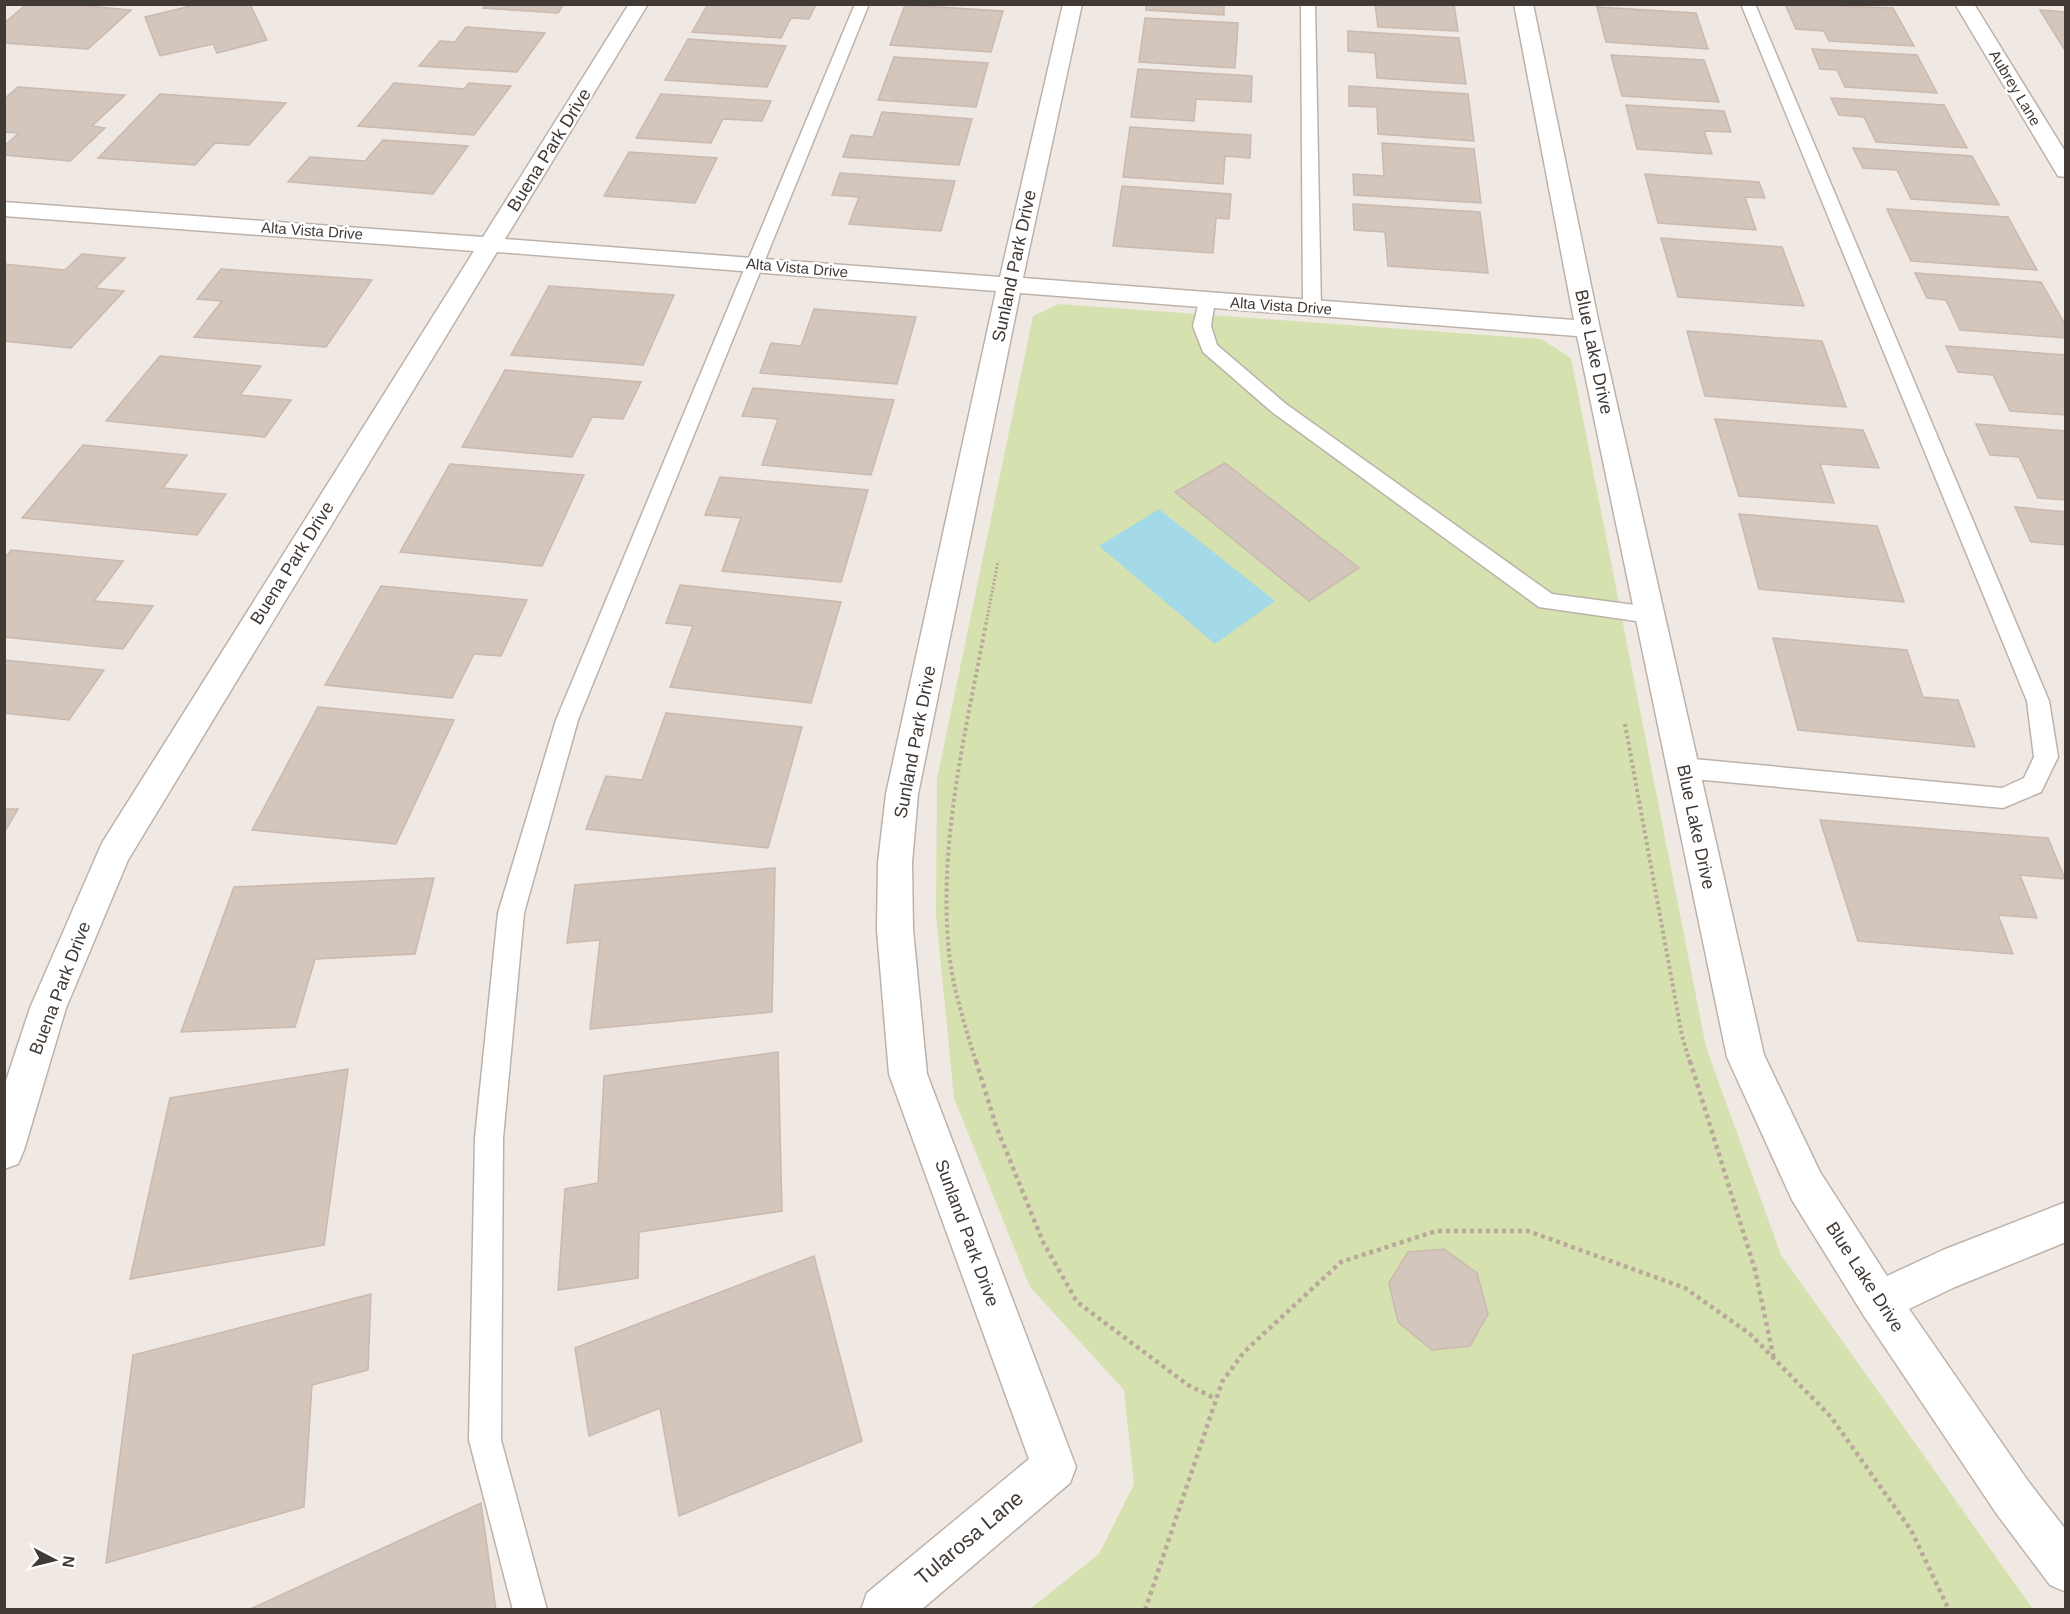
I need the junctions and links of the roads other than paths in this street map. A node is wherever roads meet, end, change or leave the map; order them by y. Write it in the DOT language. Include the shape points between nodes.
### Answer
graph roads {
  1 [pos="639,4"];
  2 [pos="862,4"];
  3 [pos="1073,4"];
  4 [pos="1308,4"];
  5 [pos="1523,4"];
  6 [pos="1748,4"];
  7 [pos="1964,4"];
  8 [pos="2066,171"];
  9 [pos="4,209"];
  10 [pos="490,244"];
  11 [pos="756,265"];
  12 [pos="1010,286"];
  13 [pos="1206,301"];
  14 [pos="1312,309"];
  15 [pos="1588,329"];
  16 [pos="1650,615"];
  17 [pos="1683,768"];
  18 [pos="4,1150"];
  19 [pos="2066,1222"];
  20 [pos="1879,1301"];
  21 [pos="1054,1467"];
  22 [pos="2066,1569"];
  23 [pos="530,1610"];
  24 [pos="884,1610"];
  1 -- 10 [label="street, Buena Park Drive"];
  2 -- 11 [label="lane"];
  3 -- 12 [label="street, Sunland Park Drive"];
  4 -- 14 [label="lane"];
  5 -- 15 [label="street, Blue Lake Drive"];
  6 -- 17 [label="lane" via="2038,701 2046,757 2033,785 2002,798"];
  7 -- 8 [label="street, Aubrey Lane"];
  9 -- 10 [label="street, Alta Vista Drive"];
  10 -- 11 [label="street, Alta Vista Drive"];
  10 -- 18 [label="street, Buena Park Drive" via="114,853 48,1008"];
  11 -- 12 [label="street, Alta Vista Drive"];
  11 -- 23 [label="lane" via="567,720 511,913 489,1138 485,1440"];
  12 -- 13 [label="street, Alta Vista Drive"];
  12 -- 21 [label="street, Sunland Park Drive" via="902,794 895,863 895,930 908,1074"];
  13 -- 14 [label="street, Alta Vista Drive"];
  13 -- 16 [label="lane" via="1202,326 1209,348 1280,408 1547,602"];
  14 -- 15 [label="street, Alta Vista Drive"];
  15 -- 16 [label="street, Blue Lake Drive"];
  16 -- 17 [label="street, Blue Lake Drive"];
  17 -- 20 [label="street, Blue Lake Drive" via="1746,1057 1806,1186"];
  19 -- 20 [label="street"];
  20 -- 22 [label="street, Blue Lake Drive" via="2012,1497"];
  21 -- 24 [label="street, Tularosa Lane"];
}
